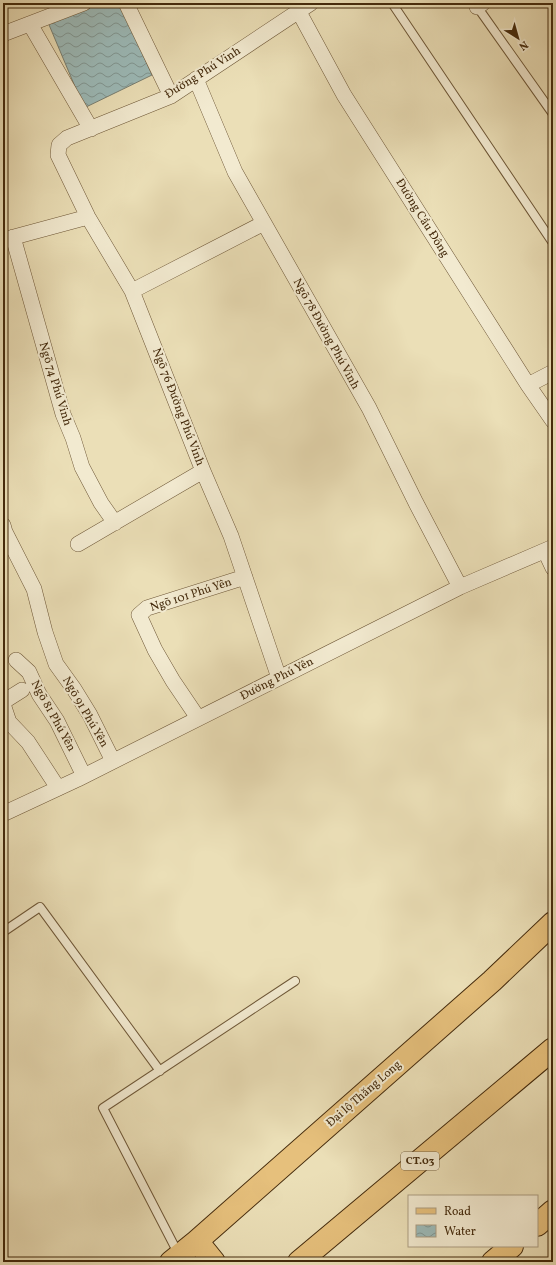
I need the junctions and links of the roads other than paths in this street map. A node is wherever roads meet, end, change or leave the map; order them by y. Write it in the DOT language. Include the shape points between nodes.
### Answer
graph roads {
  1 [pos="84,3"];
  2 [pos="126,3"];
  3 [pos="311,3"];
  4 [pos="392,3"];
  5 [pos="478,4"];
  6 [pos="298,7"];
  7 [pos="30,24"];
  8 [pos="3,34"];
  9 [pos="196,79"];
  10 [pos="171,96"];
  11 [pos="553,114"];
  12 [pos="91,129"];
  13 [pos="59,145"];
  14 [pos="88,217"];
  15 [pos="264,223"];
  16 [pos="8,239"];
  17 [pos="553,243"];
  18 [pos="132,291"];
  19 [pos="553,372"];
  20 [pos="528,385"];
  21 [pos="553,421"];
  22 [pos="203,471"];
  23 [pos="115,523"];
  24 [pos="3,525"];
  25 [pos="78,544"];
  26 [pos="549,549"];
  27 [pos="553,568"];
  28 [pos="246,577"];
  29 [pos="460,587"];
  30 [pos="16,660"];
  31 [pos="279,678"];
  32 [pos="22,690"];
  33 [pos="3,703"];
  34 [pos="198,718"];
  35 [pos="113,761"];
  36 [pos="84,776"];
  37 [pos="58,788"];
  38 [pos="3,814"];
  39 [pos="553,923"];
  40 [pos="3,932"];
  41 [pos="295,981"];
  42 [pos="547,1055"];
  43 [pos="160,1071"];
  44 [pos="553,1211"];
  45 [pos="538,1224"];
  46 [pos="197,1241"];
  47 [pos="511,1247"];
  48 [pos="175,1259"];
  49 [pos="214,1262"];
  50 [pos="299,1262"];
  51 [pos="493,1262"];
  1 -- 7 [label="street"];
  2 -- 10 [label="street"];
  3 -- 6 [label="street, Đường Phú Vinh"];
  4 -- 17 [label="lane"];
  5 -- 11 [label="lane"];
  6 -- 9 [label="street, Đường Phú Vinh"];
  6 -- 20 [label="street, Đường Cầu Đông" via="344,95"];
  7 -- 8 [label="street"];
  7 -- 12 [label="street"];
  9 -- 10 [label="street, Đường Phú Vinh"];
  9 -- 15 [label="street, Ngõ 78 Đường Phú Vinh" via="235,172"];
  10 -- 12 [label="street, Đường Phú Vinh"];
  12 -- 13 [label="street, Đường Phú Vinh" via="67,138"];
  13 -- 14 [label="street, Ngõ 76 Đường Phú Vinh" via="58,155"];
  14 -- 16 [label="street"];
  14 -- 18 [label="street, Ngõ 76 Đường Phú Vinh"];
  15 -- 18 [label="street"];
  15 -- 29 [label="street, Ngõ 78 Đường Phú Vinh" via="368,408"];
  16 -- 23 [label="street, Ngõ 74 Phú Vinh" via="82,467"];
  18 -- 22 [label="street, Ngõ 76 Đường Phú Vinh"];
  19 -- 20 [label="street"];
  20 -- 21 [label="street, Đường Cầu Đông"];
  22 -- 23 [label="street"];
  22 -- 28 [label="street, Ngõ 76 Đường Phú Vinh" via="232,536"];
  23 -- 25 [label="street"];
  24 -- 35 [label="street, Ngõ 91 Phú Yên" via="34,589 56,664 90,715"];
  26 -- 27 [label="street"];
  26 -- 29 [label="street, Đường Phú Yên"];
  28 -- 31 [label="street, Ngõ 76 Đường Phú Vinh"];
  28 -- 34 [label="street, Ngõ 101 Phú Yên" via="147,608 139,615 172,681"];
  29 -- 31 [label="street, Đường Phú Yên"];
  30 -- 36 [label="street, Ngõ 81 Phú Yên" via="29,672 39,694 58,721"];
  31 -- 34 [label="street, Đường Phú Yên"];
  32 -- 33 [label="street"];
  33 -- 37 [label="street" via="9,722 28,742"];
  34 -- 35 [label="street, Đường Phú Yên"];
  35 -- 36 [label="street, Đường Phú Yên"];
  36 -- 37 [label="street, Đường Phú Yên"];
  37 -- 38 [label="street, Đường Phú Yên"];
  39 -- 46 [label="main road, Đại lộ Thăng Long" via="492,981"];
  40 -- 43 [label="lane" via="40,907"];
  41 -- 43 [label="lane"];
  42 -- 50 [label="main road, CT.03"];
  43 -- 48 [label="lane" via="103,1108"];
  44 -- 45 [label="main road"];
  46 -- 48 [label="main road, Đại lộ Thăng Long"];
  46 -- 49 [label="main road"];
  47 -- 51 [label="main road"];
}
